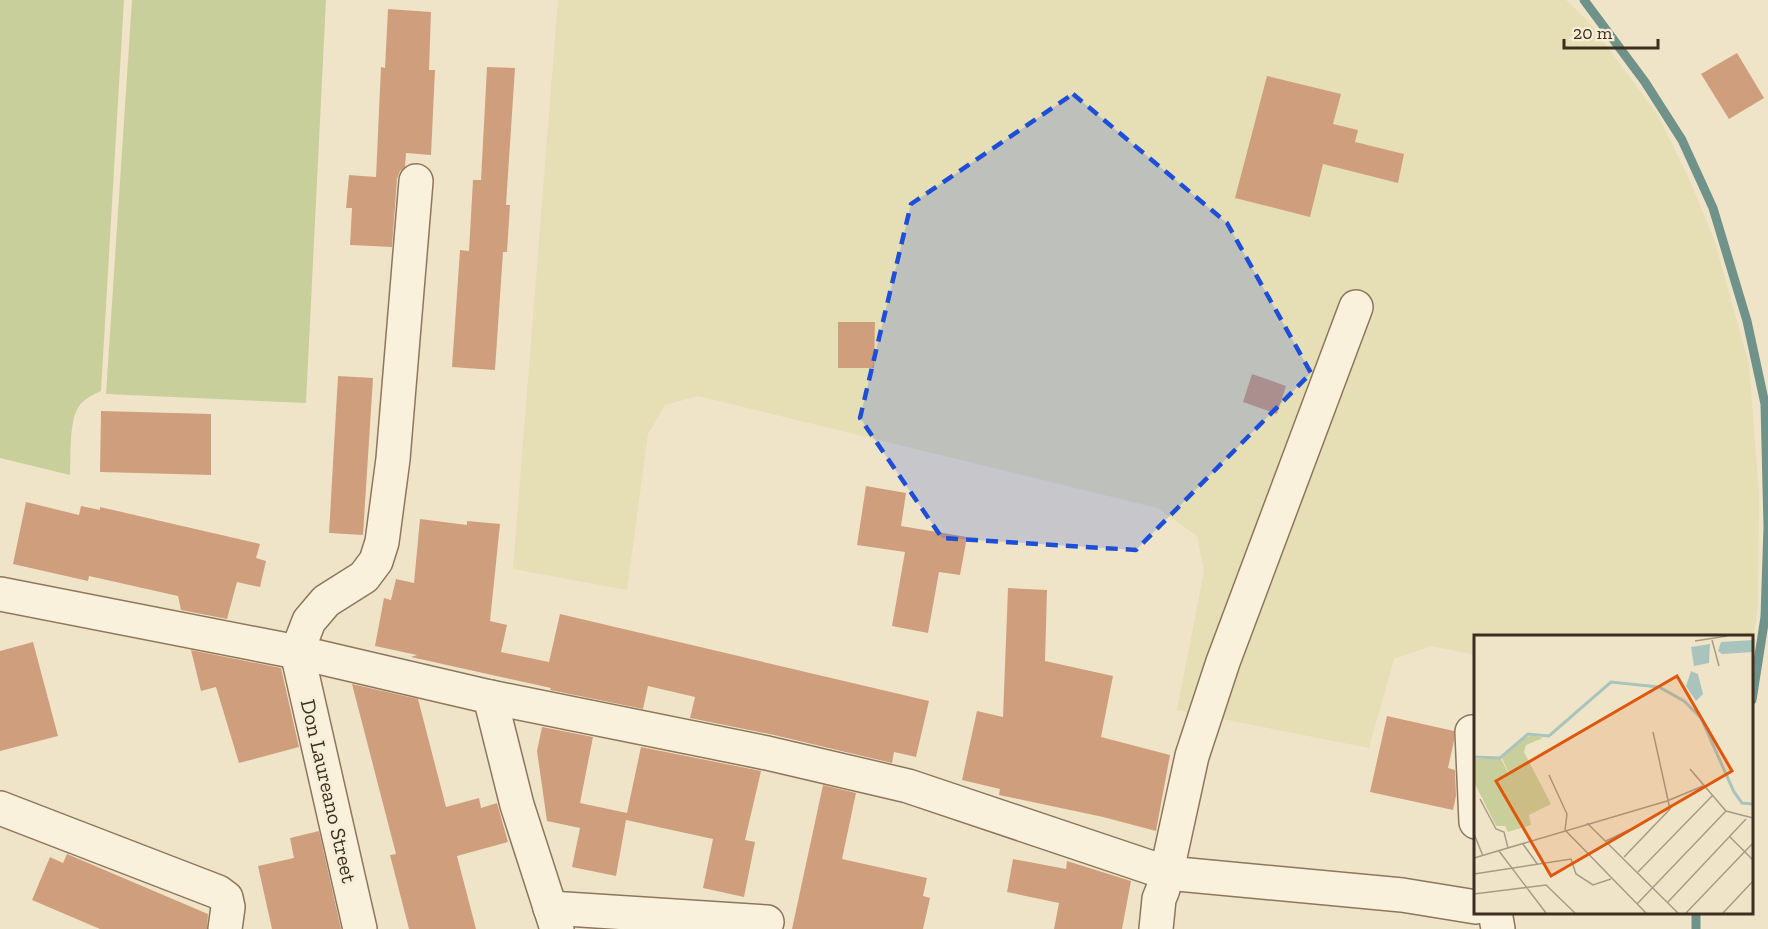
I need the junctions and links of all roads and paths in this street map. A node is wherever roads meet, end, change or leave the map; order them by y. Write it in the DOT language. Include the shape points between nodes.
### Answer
graph roads {
  1 [pos="416,181"];
  2 [pos="1356,307"];
  3 [pos="0,594"];
  4 [pos="297,652"];
  5 [pos="490,697"];
  6 [pos="1472,732"];
  7 [pos="1474,777"];
  8 [pos="0,808"];
  9 [pos="1167,873"];
  10 [pos="1474,907"];
  11 [pos="1495,914"];
  12 [pos="553,918"];
  13 [pos="767,922"];
  14 [pos="225,929"];
  15 [pos="360,929"];
  16 [pos="1156,929"];
  17 [pos="1498,929"];
  1 -- 4 [label="street" via="393,459 382,542 376,561 364,577 327,601 309,621"];
  2 -- 9 [label="street" via="1223,662 1192,756"];
  3 -- 4 [label="street"];
  4 -- 5 [label="street"];
  4 -- 15 [label="street, Don Laureano Street"];
  5 -- 9 [label="street" via="908,786"];
  5 -- 12 [label="street" via="517,805"];
  6 -- 7 [label="street"];
  8 -- 14 [label="street" via="218,892 226,898 228,907"];
  9 -- 10 [label="street" via="1402,895"];
  9 -- 16 [label="street"];
  11 -- 17 [label="street"];
  12 -- 13 [label="street"];
}
